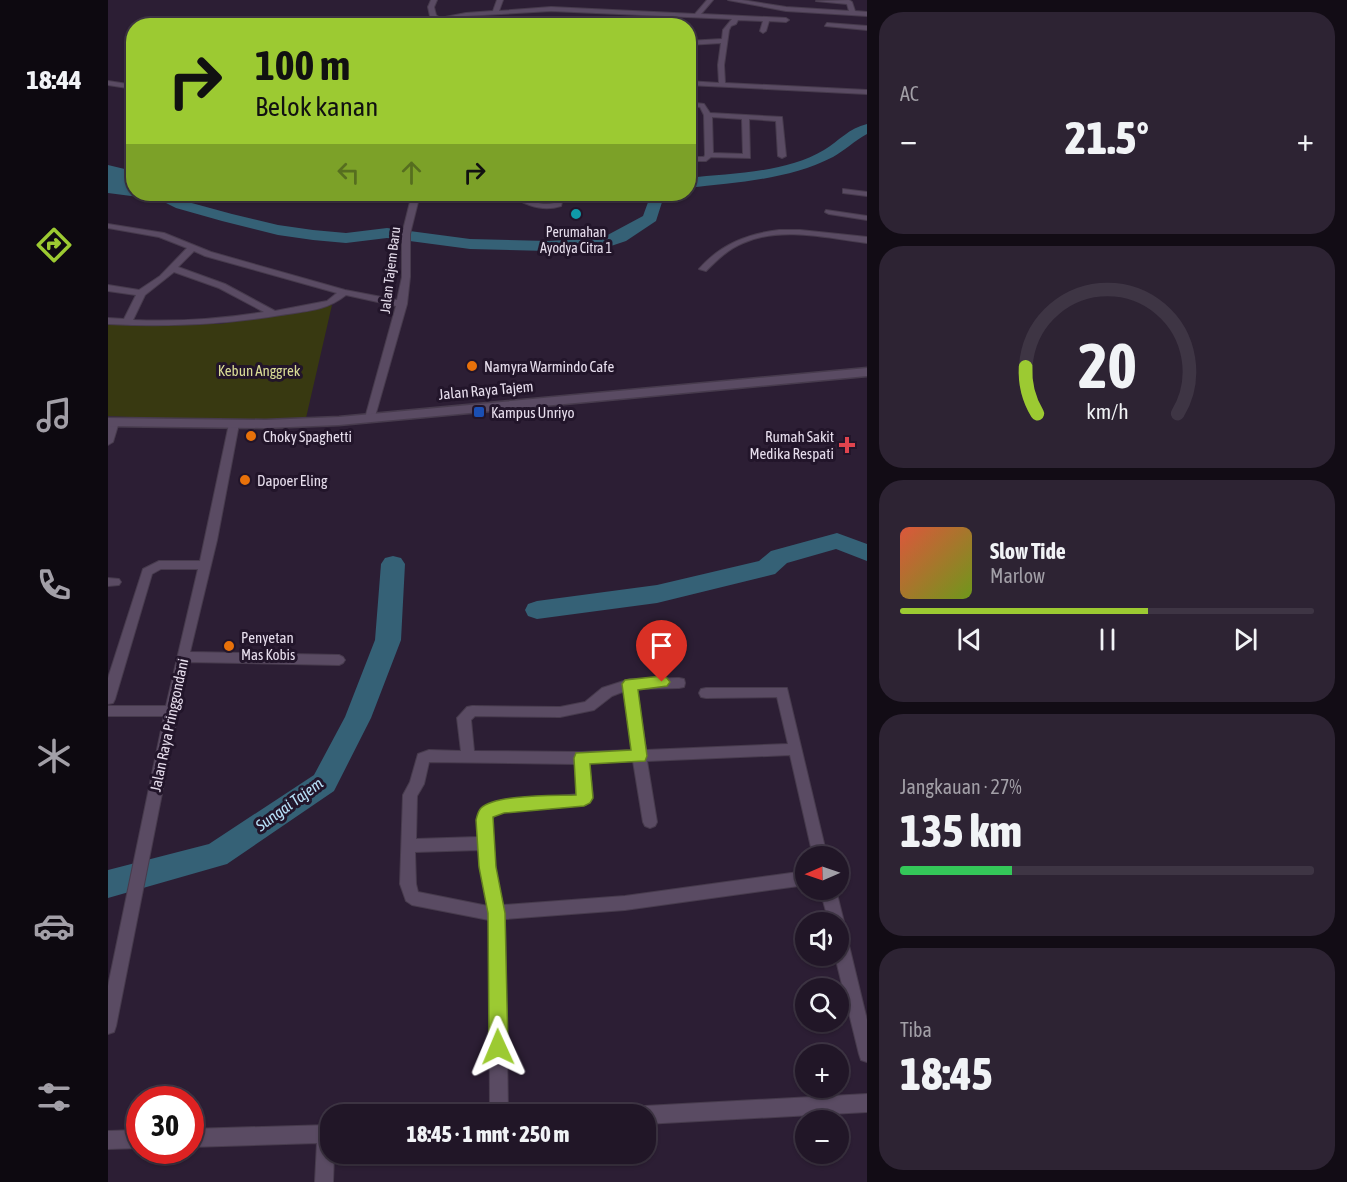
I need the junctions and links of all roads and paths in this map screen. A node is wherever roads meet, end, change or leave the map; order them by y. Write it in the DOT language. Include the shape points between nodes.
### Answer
graph roads {
  1 [pos="434,0"];
  2 [pos="500,0"];
  3 [pos="552,0"];
  4 [pos="626,0"];
  5 [pos="709,0"];
  6 [pos="731,0"];
  7 [pos="819,1"];
  8 [pos="849,1"];
  9 [pos="551,9"];
  10 [pos="786,9"];
  11 [pos="623,11"];
  12 [pos="842,12"];
  13 [pos="853,13"];
  14 [pos="495,14"];
  15 [pos="698,14"];
  16 [pos="867,14"];
  17 [pos="735,17"];
  18 [pos="437,18"];
  19 [pos="446,18"];
  20 [pos="766,19"];
  21 [pos="786,20"];
  22 [pos="827,25"];
  23 [pos="847,26"];
  24 [pos="791,28"];
  25 [pos="867,28"];
  26 [pos="763,31"];
  27 [pos="725,41"];
  28 [pos="696,43"];
  29 [pos="108,83"];
  30 [pos="696,83"];
  31 [pos="722,84"];
  32 [pos="126,86"];
  33 [pos="867,92"];
  34 [pos="696,105"];
  35 [pos="708,115"];
  36 [pos="745,118"];
  37 [pos="709,155"];
  38 [pos="782,156"];
  39 [pos="696,159"];
  40 [pos="846,190"];
  41 [pos="867,194"];
  42 [pos="414,201"];
  43 [pos="528,201"];
  44 [pos="559,201"];
  45 [pos="829,212"];
  46 [pos="867,218"];
  47 [pos="108,226"];
  48 [pos="867,240"];
  49 [pos="192,248"];
  50 [pos="175,269"];
  51 [pos="703,269"];
  52 [pos="108,288"];
  53 [pos="141,292"];
  54 [pos="344,292"];
  55 [pos="402,304"];
  56 [pos="274,314"];
  57 [pos="108,321"];
  58 [pos="127,322"];
  59 [pos="867,372"];
  60 [pos="370,418"];
  61 [pos="111,422"];
  62 [pos="234,424"];
  63 [pos="108,442"];
  64 [pos="205,565"];
  65 [pos="183,657"];
  66 [pos="339,660"];
  67 [pos="679,683"];
  68 [pos="630,684"];
  69 [pos="706,693"];
  70 [pos="108,699"];
  71 [pos="108,711"];
  72 [pos="172,711"];
  73 [pos="796,749"];
  74 [pos="639,756"];
  75 [pos="468,757"];
  76 [pos="582,758"];
  77 [pos="650,822"];
  78 [pos="485,843"];
  79 [pos="408,846"];
  80 [pos="818,846"];
  81 [pos="795,880"];
  82 [pos="497,913"];
  83 [pos="846,966"];
  84 [pos="108,1026"];
  85 [pos="867,1054"];
  86 [pos="867,1103"];
  87 [pos="499,1104"];
  88 [pos="656,1114"];
  89 [pos="320,1134"];
  90 [pos="204,1138"];
  91 [pos="126,1139"];
  92 [pos="108,1140"];
  93 [pos="326,1164"];
  94 [pos="324,1182"];
  1 -- 18 [label="street" via="431,12"];
  2 -- 14 [label="street"];
  3 -- 9 [label="street"];
  4 -- 11 [label="street"];
  5 -- 15 [label="street"];
  6 -- 10 [label="street"];
  7 -- 8 [label="street"];
  8 -- 13 [label="street"];
  9 -- 11 [label="street"];
  9 -- 14 [label="street"];
  10 -- 12 [label="street"];
  10 -- 21 [label="street"];
  11 -- 15 [label="street"];
  12 -- 13 [label="street"];
  12 -- 23 [label="street"];
  13 -- 16 [label="street"];
  14 -- 19 [label="street"];
  15 -- 17 [label="street"];
  17 -- 20 [label="street"];
  17 -- 27 [label="street" via="726,30"];
  20 -- 21 [label="street"];
  20 -- 26 [label="street"];
  21 -- 24 [label="street"];
  22 -- 23 [label="street"];
  23 -- 25 [label="street"];
  27 -- 28 [label="street"];
  27 -- 31 [label="street"];
  29 -- 32 [label="street"];
  30 -- 31 [label="street"];
  31 -- 33 [label="street"];
  34 -- 35 [label="street" via="702,105"];
  35 -- 36 [label="street"];
  35 -- 37 [label="street"];
  36 -- 37 [label="street" via="747,156"];
  36 -- 38 [label="street" via="779,119"];
  37 -- 39 [label="street"];
  40 -- 41 [label="street"];
  42 -- 55 [label="street, Jalan Tajem Baru" via="406,237"];
  43 -- 44 [label="street" via="554,207"];
  45 -- 46 [label="street"];
  47 -- 49 [label="street" via="161,236"];
  48 -- 51 [label="street" via="764,232 730,247"];
  49 -- 50 [label="street"];
  49 -- 54 [label="street"];
  50 -- 53 [label="street"];
  50 -- 56 [label="street" via="222,286"];
  52 -- 53 [label="street"];
  53 -- 58 [label="street"];
  54 -- 55 [label="street"];
  54 -- 56 [label="street" via="330,303"];
  55 -- 60 [label="street, Jalan Tajem Baru"];
  56 -- 58 [label="street" via="204,323"];
  57 -- 58 [label="street"];
  59 -- 60 [label="main road, Jalan Raya Tajem"];
  60 -- 62 [label="main road, Jalan Raya Tajem"];
  61 -- 62 [label="main road, Jalan Raya Tajem"];
  61 -- 63 [label="street"];
  62 -- 64 [label="street, Jalan Raya Pringgondani"];
  64 -- 65 [label="street, Jalan Raya Pringgondani"];
  64 -- 70 [label="street" via="159,566 147,572"];
  65 -- 66 [label="street"];
  65 -- 72 [label="street, Jalan Raya Pringgondani"];
  67 -- 68 [label="street"];
  68 -- 74 [label="street"];
  68 -- 75 [label="street" via="577,709 469,712 464,720"];
  69 -- 73 [label="street" via="782,692"];
  71 -- 72 [label="street"];
  72 -- 84 [label="street, Jalan Raya Pringgondani"];
  73 -- 74 [label="street"];
  73 -- 80 [label="street"];
  74 -- 76 [label="street"];
  74 -- 77 [label="street"];
  75 -- 76 [label="street"];
  75 -- 79 [label="street" via="429,756 421,761 417,784 410,795"];
  76 -- 78 [label="street" via="585,798 493,808 484,820"];
  78 -- 79 [label="street"];
  78 -- 82 [label="street"];
  79 -- 82 [label="street" via="411,896"];
  81 -- 82 [label="street" via="625,903"];
  82 -- 87 [label="street"];
  83 -- 85 [label="street"];
  86 -- 88 [label="street"];
  89 -- 90 [label="street"];
  91 -- 92 [label="street"];
  93 -- 94 [label="street"];
}
